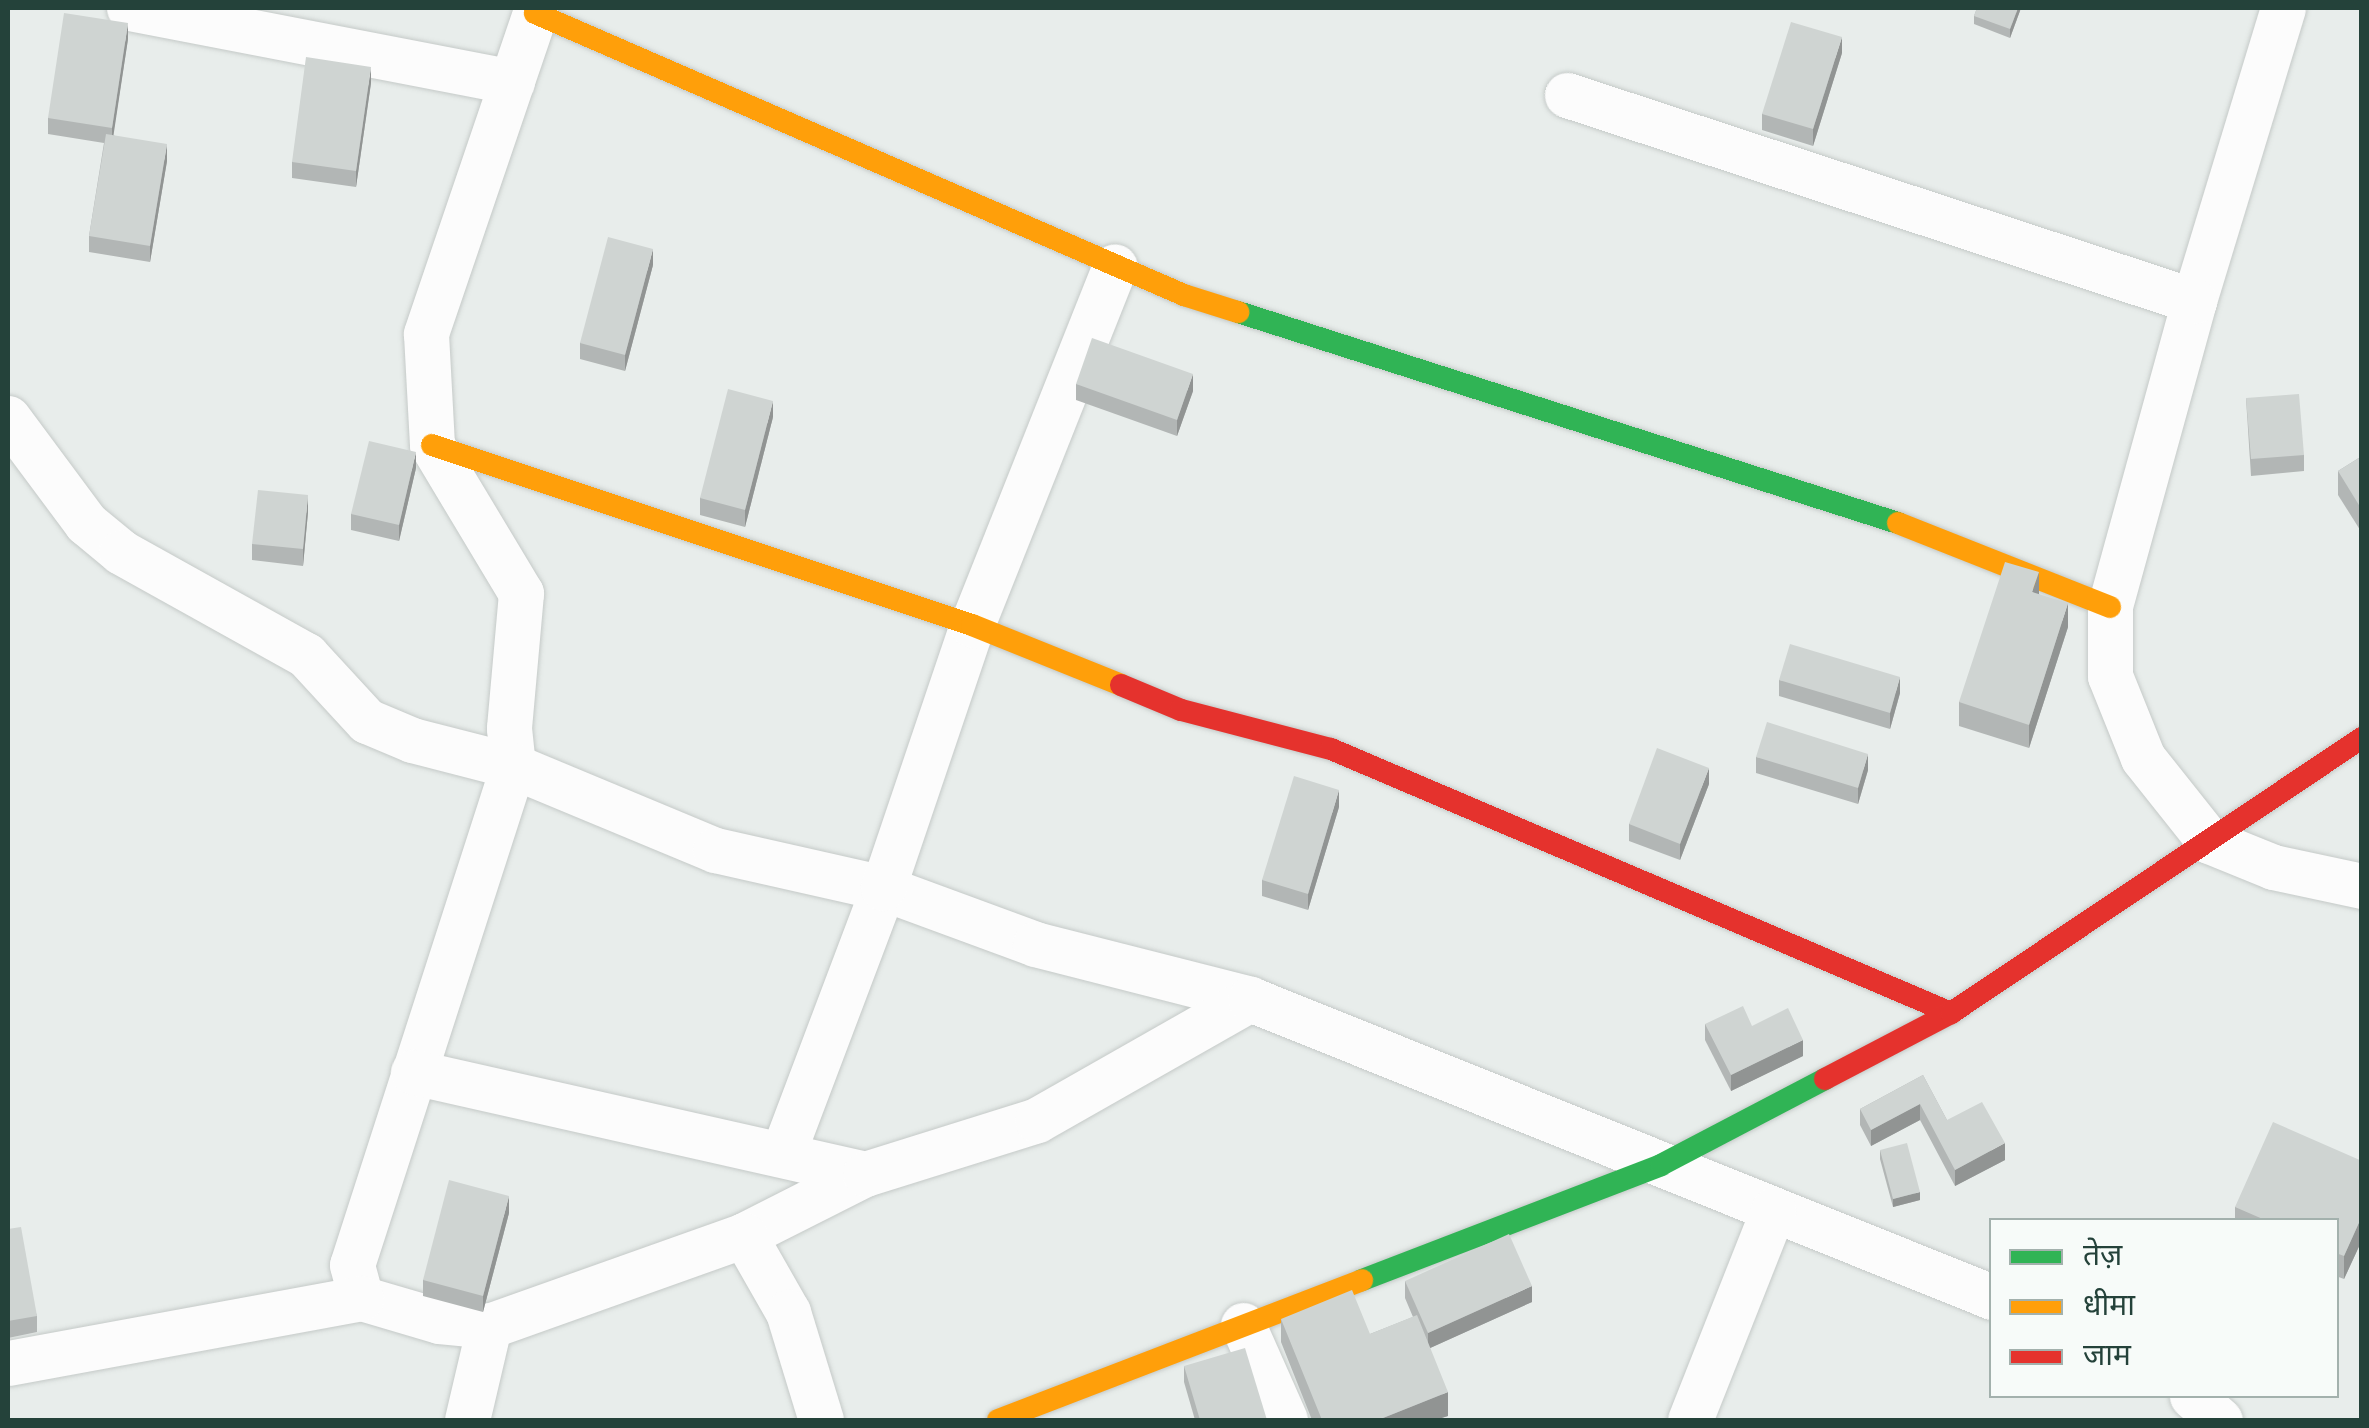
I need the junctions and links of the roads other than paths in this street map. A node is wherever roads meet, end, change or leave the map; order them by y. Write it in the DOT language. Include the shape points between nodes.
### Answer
graph roads {
  1 [pos="129,8"];
  2 [pos="2283,8"];
  3 [pos="536,10"];
  4 [pos="512,82"];
  5 [pos="1567,95"];
  6 [pos="1114,266"];
  7 [pos="2194,301"];
  8 [pos="8,418"];
  9 [pos="432,445"];
  10 [pos="2110,607"];
  11 [pos="972,626"];
  12 [pos="2362,738"];
  13 [pos="512,766"];
  14 [pos="2209,841"];
  15 [pos="2362,886"];
  16 [pos="882,888"];
  17 [pos="1250,1000"];
  18 [pos="1952,1012"];
  19 [pos="413,1072"];
  20 [pos="783,1153"];
  21 [pos="1661,1165"];
  22 [pos="864,1174"];
  23 [pos="1773,1210"];
  24 [pos="744,1235"];
  25 [pos="1989,1295"];
  26 [pos="362,1298"];
  27 [pos="1243,1324"];
  28 [pos="489,1326"];
  29 [pos="8,1363"];
  30 [pos="2194,1398"];
  31 [pos="468,1420"];
  32 [pos="822,1420"];
  33 [pos="998,1420"];
  34 [pos="1285,1420"];
  35 [pos="1690,1420"];
  36 [pos="2220,1420"];
  1 -- 4 [label="street"];
  2 -- 7 [label="street"];
  3 -- 4 [label="street"];
  3 -- 6 [label="street"];
  4 -- 9 [label="street" via="426,334"];
  5 -- 7 [label="street"];
  6 -- 10 [label="street" via="1184,296 1911,527"];
  6 -- 11 [label="street"];
  7 -- 10 [label="street"];
  8 -- 13 [label="street" via="86,522 122,552 306,655 367,721"];
  9 -- 11 [label="street"];
  9 -- 13 [label="street" via="521,593"];
  10 -- 14 [label="street" via="2110,676 2143,758"];
  11 -- 16 [label="street"];
  11 -- 18 [label="street" via="1181,710 1330,749"];
  12 -- 14 [label="street"];
  13 -- 16 [label="street" via="715,850"];
  13 -- 19 [label="street"];
  14 -- 15 [label="street" via="2273,866"];
  14 -- 18 [label="street"];
  16 -- 17 [label="street" via="1034,944"];
  16 -- 20 [label="street"];
  17 -- 21 [label="street"];
  17 -- 22 [label="street" via="1037,1120"];
  18 -- 21 [label="street"];
  19 -- 20 [label="street"];
  19 -- 26 [label="street" via="352,1265"];
  20 -- 22 [label="street"];
  21 -- 23 [label="street"];
  21 -- 27 [label="street"];
  22 -- 24 [label="street"];
  23 -- 25 [label="street"];
  23 -- 35 [label="street"];
  24 -- 28 [label="street"];
  24 -- 32 [label="street" via="788,1312"];
  26 -- 28 [label="street" via="439,1321"];
  26 -- 29 [label="street"];
  27 -- 33 [label="street"];
  27 -- 34 [label="street"];
  28 -- 31 [label="street"];
  30 -- 36 [label="street"];
}
